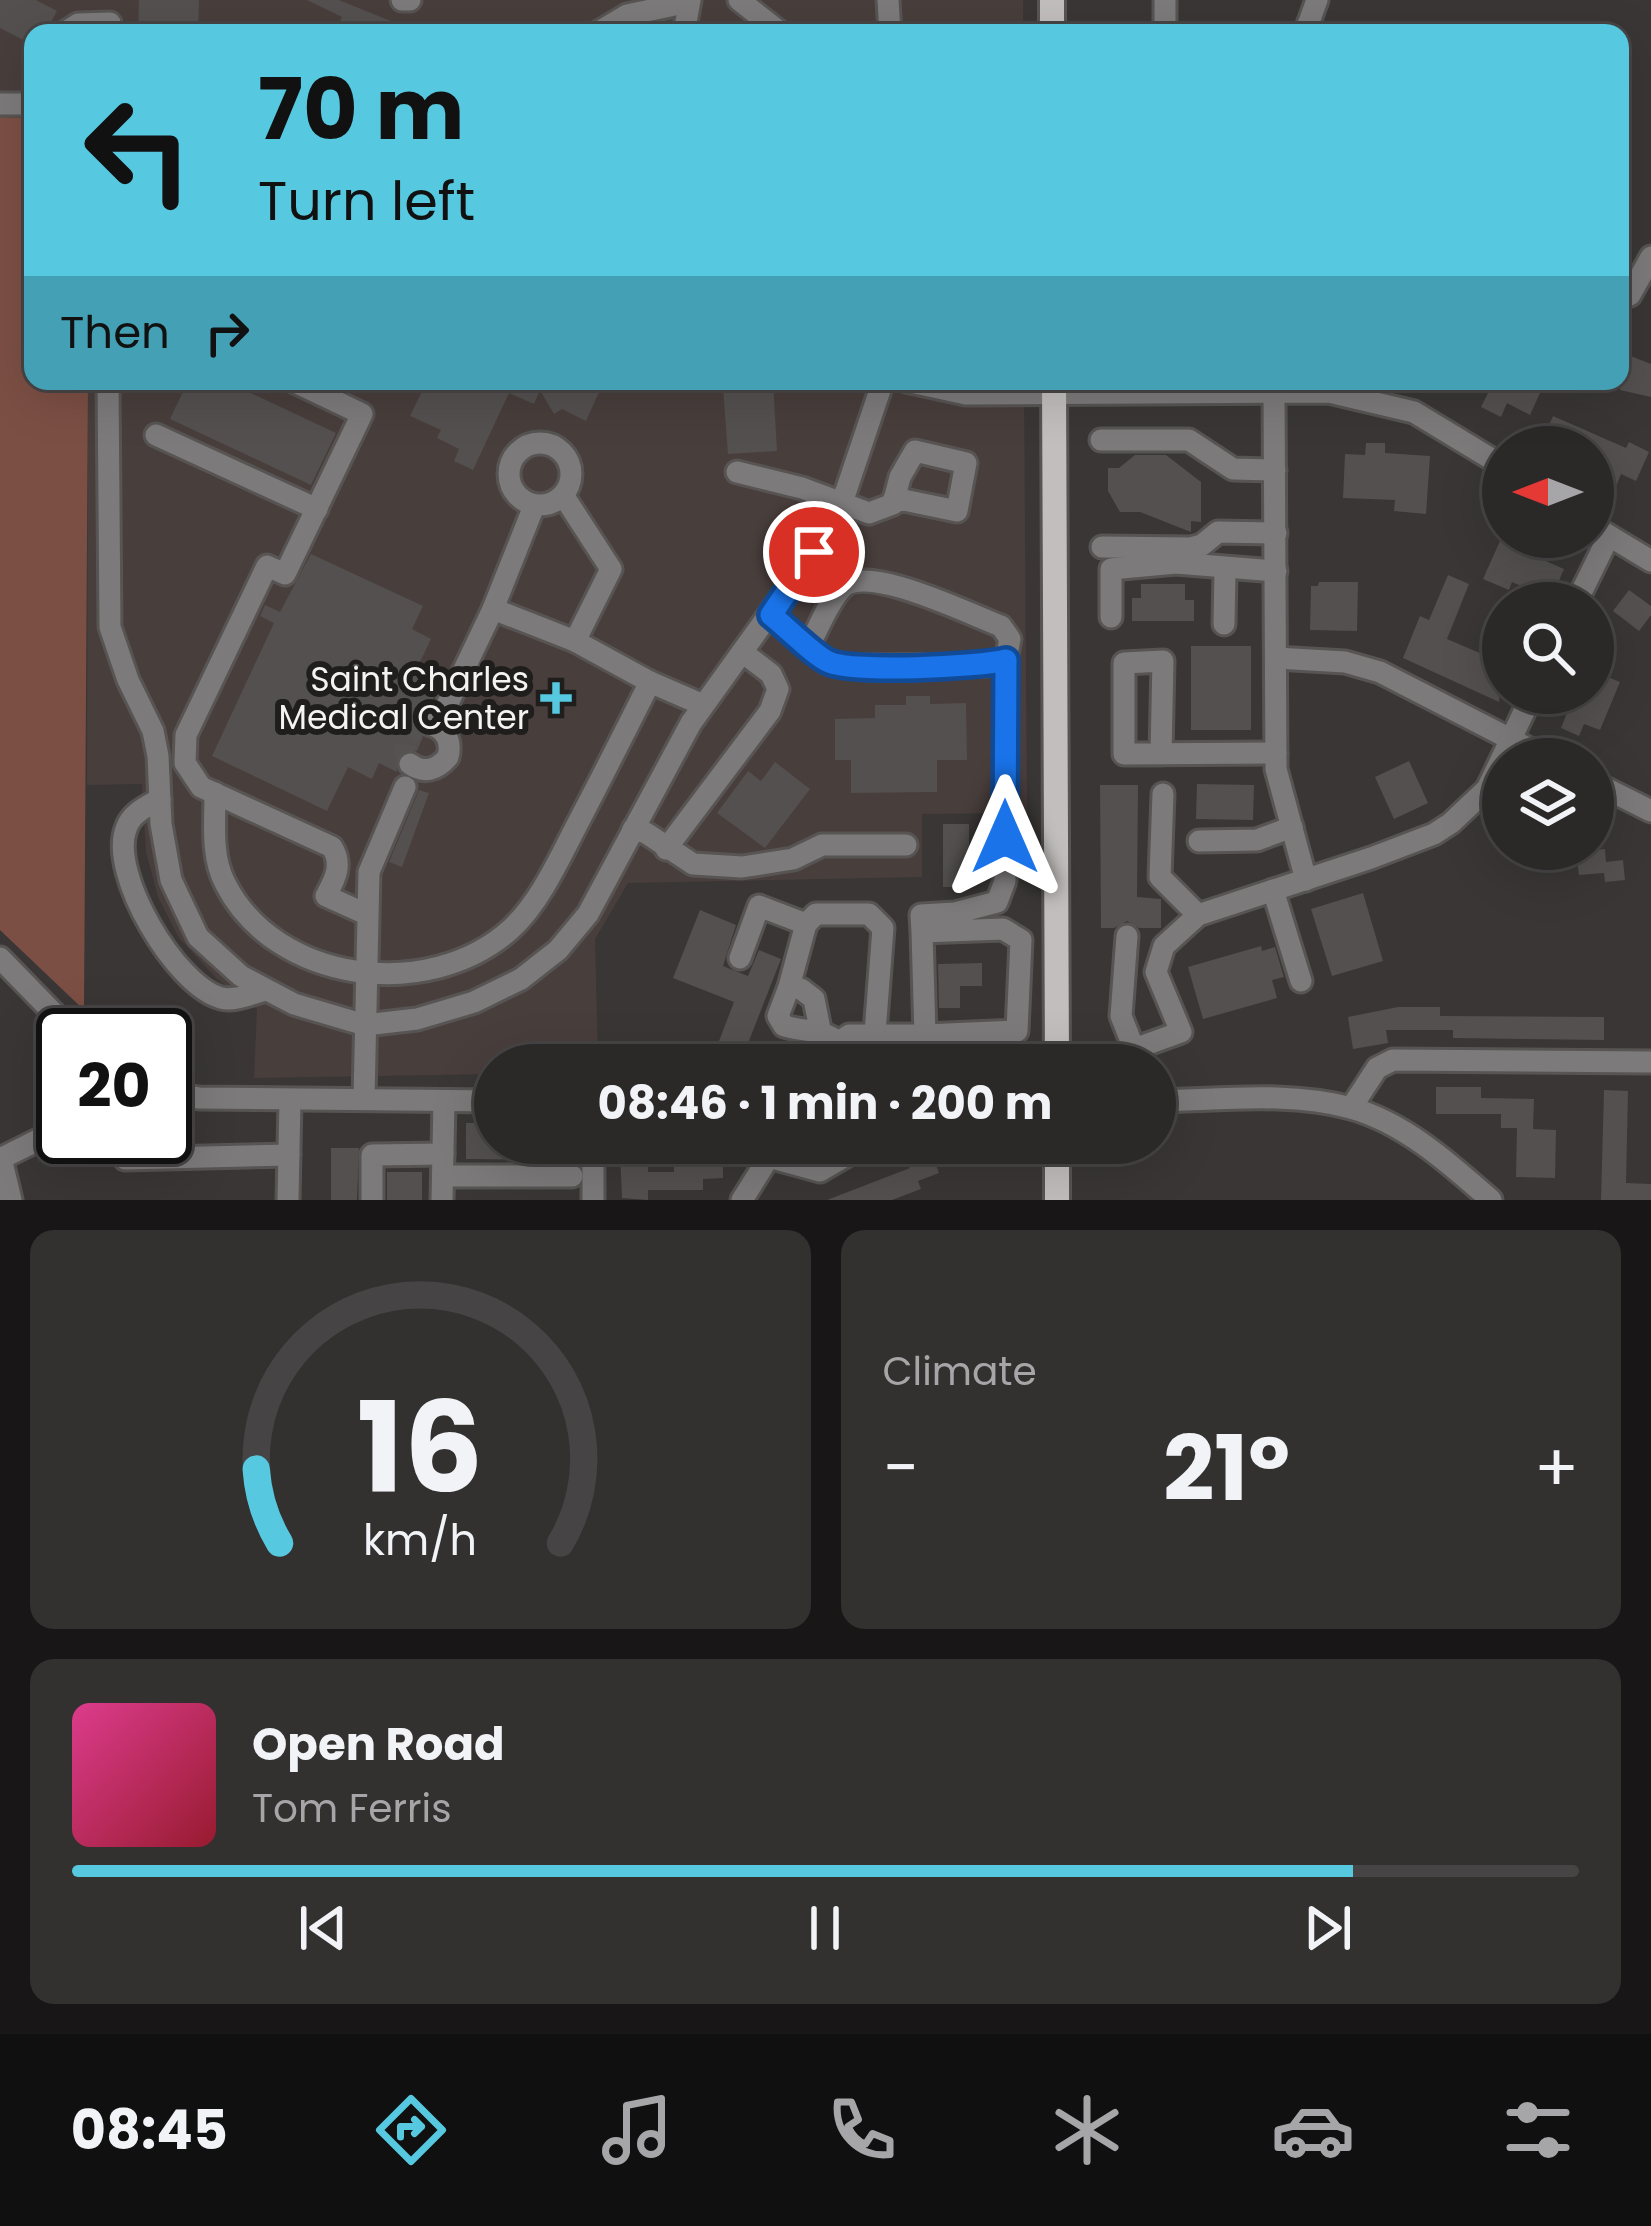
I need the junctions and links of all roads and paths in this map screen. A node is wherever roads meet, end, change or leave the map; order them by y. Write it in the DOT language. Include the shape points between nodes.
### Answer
graph roads {
  1 [pos="739,0"];
  2 [pos="689,1"];
  3 [pos="110,19"];
  4 [pos="78,24"];
  5 [pos="612,24"];
  6 [pos="770,24"];
  7 [pos="1651,257"];
  8 [pos="1629,287"];
  9 [pos="108,390"];
  10 [pos="312,390"];
  11 [pos="882,390"];
  12 [pos="948,390"];
  13 [pos="1025,390"];
  14 [pos="1054,390"];
  15 [pos="1164,390"];
  16 [pos="1373,390"];
  17 [pos="1274,392"];
  18 [pos="157,435"];
  19 [pos="1101,440"];
  20 [pos="1482,453"];
  21 [pos="1275,470"];
  22 [pos="737,472"];
  23 [pos="563,495"];
  24 [pos="894,498"];
  25 [pos="839,504"];
  26 [pos="534,506"];
  27 [pos="316,509"];
  28 [pos="1276,533"];
  29 [pos="1614,539"];
  30 [pos="1102,547"];
  31 [pos="1651,561"];
  32 [pos="1225,570"];
  33 [pos="1276,571"];
  34 [pos="493,609"];
  35 [pos="771,615"];
  36 [pos="1112,617"];
  37 [pos="1224,624"];
  38 [pos="575,641"];
  39 [pos="809,645"];
  40 [pos="742,652"];
  41 [pos="1276,658"];
  42 [pos="1006,660"];
  43 [pos="650,682"];
  44 [pos="703,705"];
  45 [pos="1507,738"];
  46 [pos="1276,753"];
  47 [pos="1161,754"];
  48 [pos="410,764"];
  49 [pos="405,787"];
  50 [pos="1614,792"];
  51 [pos="215,793"];
  52 [pos="1163,794"];
  53 [pos="1482,794"];
  54 [pos="160,799"];
  55 [pos="1651,811"];
  56 [pos="1292,827"];
  57 [pos="632,829"];
  58 [pos="1199,841"];
  59 [pos="906,844"];
  60 [pos="666,849"];
  61 [pos="1306,880"];
  62 [pos="1273,890"];
  63 [pos="366,914"];
  64 [pos="1198,915"];
  65 [pos="806,923"];
  66 [pos="922,932"];
  67 [pos="1126,936"];
  68 [pos="0,958"];
  69 [pos="740,958"];
  70 [pos="1156,972"];
  71 [pos="366,974"];
  72 [pos="1301,981"];
  73 [pos="789,987"];
  74 [pos="266,989"];
  75 [pos="1123,994"];
  76 [pos="49,1008"];
  77 [pos="365,1024"];
  78 [pos="875,1033"];
  79 [pos="925,1035"];
  80 [pos="830,1044"];
  81 [pos="832,1044"];
  82 [pos="834,1044"];
  83 [pos="1057,1044"];
  84 [pos="1651,1062"];
  85 [pos="192,1097"];
  86 [pos="364,1099"];
  87 [pos="290,1100"];
  88 [pos="443,1101"];
  89 [pos="474,1101"];
  90 [pos="1176,1101"];
  91 [pos="1351,1108"];
  92 [pos="36,1141"];
  93 [pos="289,1155"];
  94 [pos="192,1157"];
  95 [pos="0,1158"];
  96 [pos="593,1164"];
  97 [pos="763,1164"];
  98 [pos="804,1164"];
  99 [pos="832,1164"];
  100 [pos="1058,1164"];
  101 [pos="443,1165"];
  102 [pos="572,1176"];
  103 [pos="11,1200"];
  104 [pos="288,1200"];
  105 [pos="372,1200"];
  106 [pos="442,1200"];
  107 [pos="593,1200"];
  108 [pos="742,1200"];
  109 [pos="1058,1200"];
  110 [pos="1491,1200"];
  1 -- 6 [label="street"];
  2 -- 5 [label="street"];
  3 -- 4 [label="street"];
  7 -- 8 [label="street"];
  9 -- 54 [label="street" via="110,627 153,731"];
  10 -- 27 [label="street" via="362,414"];
  11 -- 25 [label="street"];
  12 -- 13 [label="street"];
  14 -- 83 [label="main road"];
  15 -- 17 [label="street"];
  16 -- 17 [label="street"];
  16 -- 20 [label="street"];
  17 -- 21 [label="street"];
  18 -- 27 [label="street"];
  19 -- 21 [label="street" via="1189,440 1233,469"];
  21 -- 28 [label="street"];
  22 -- 25 [label="street"];
  23 -- 26 [label="street"];
  23 -- 26 [label="street" via="572,475 567,456 529,445 508,473 511,489"];
  23 -- 38 [label="street" via="611,569"];
  24 -- 25 [label="street" via="869,513"];
  25 -- 35 [label="street"];
  26 -- 34 [label="street"];
  27 -- 51 [label="street" via="285,574 267,566 186,735 185,764"];
  28 -- 30 [label="street" via="1218,532 1191,548"];
  28 -- 33 [label="street"];
  29 -- 31 [label="street"];
  32 -- 33 [label="street"];
  32 -- 36 [label="street" via="1176,563 1111,569"];
  32 -- 37 [label="street"];
  33 -- 41 [label="street"];
  34 -- 38 [label="street"];
  34 -- 48 [label="street" via="433,725 448,740 448,758 434,769"];
  35 -- 39 [label="street"];
  35 -- 40 [label="street"];
  38 -- 43 [label="street"];
  39 -- 42 [label="street" via="826,662 848,666"];
  39 -- 42 [label="street" via="843,585 880,580 1000,626 1010,639"];
  40 -- 44 [label="street"];
  40 -- 60 [label="street" via="771,674 778,689 770,711"];
  41 -- 45 [label="street" via="1380,672"];
  41 -- 46 [label="street"];
  42 -- 66 [label="street" via="1005,881 997,902 921,915"];
  43 -- 44 [label="street"];
  43 -- 71 [label="street" via="563,852 510,929 443,965"];
  44 -- 57 [label="street"];
  46 -- 47 [label="street"];
  46 -- 56 [label="street"];
  49 -- 63 [label="street" via="369,872"];
  50 -- 55 [label="street"];
  51 -- 63 [label="street" via="332,847 338,873 326,896"];
  51 -- 71 [label="street" via="218,862 242,913 323,965"];
  52 -- 64 [label="street" via="1160,877"];
  53 -- 61 [label="street" via="1434,834"];
  54 -- 74 [label="street" via="171,880 198,937"];
  54 -- 74 [label="street" via="125,830 131,883 149,926 198,987 231,1000"];
  56 -- 58 [label="street" via="1257,840"];
  56 -- 61 [label="street"];
  57 -- 60 [label="street"];
  57 -- 77 [label="street" via="588,914 521,980 474,1002"];
  59 -- 60 [label="street" via="822,845 742,867 693,864"];
  61 -- 62 [label="street"];
  62 -- 64 [label="street"];
  62 -- 72 [label="street"];
  63 -- 71 [label="street"];
  64 -- 70 [label="street" via="1164,946"];
  65 -- 69 [label="street" via="759,907"];
  65 -- 73 [label="street"];
  65 -- 78 [label="street" via="816,914 868,914 883,928"];
  66 -- 79 [label="street"];
  66 -- 79 [label="street" via="1003,928 1021,940 1017,1031"];
  67 -- 75 [label="street"];
  68 -- 76 [label="street"];
  70 -- 75 [label="street"];
  70 -- 75 [label="street" via="1181,1032 1134,1048 1121,1016"];
  71 -- 77 [label="street"];
  73 -- 80 [label="street" via="778,1016 784,1026"];
  73 -- 81 [label="street" via="814,999"];
  74 -- 77 [label="street"];
  77 -- 86 [label="street"];
  78 -- 79 [label="street"];
  78 -- 82 [label="street"];
  84 -- 91 [label="street" via="1393,1060 1377,1067"];
  85 -- 87 [label="street"];
  86 -- 87 [label="street"];
  86 -- 88 [label="street"];
  87 -- 93 [label="street"];
  88 -- 89 [label="street"];
  88 -- 101 [label="street"];
  90 -- 91 [label="street"];
  91 -- 110 [label="street" via="1409,1135"];
  92 -- 95 [label="street"];
  93 -- 94 [label="street"];
  93 -- 104 [label="street"];
  95 -- 103 [label="street"];
  96 -- 107 [label="street"];
  97 -- 108 [label="street"];
  98 -- 99 [label="street" via="820,1171"];
  100 -- 109 [label="main road"];
  101 -- 102 [label="street"];
  101 -- 105 [label="street" via="372,1155"];
  101 -- 106 [label="street"];
}
